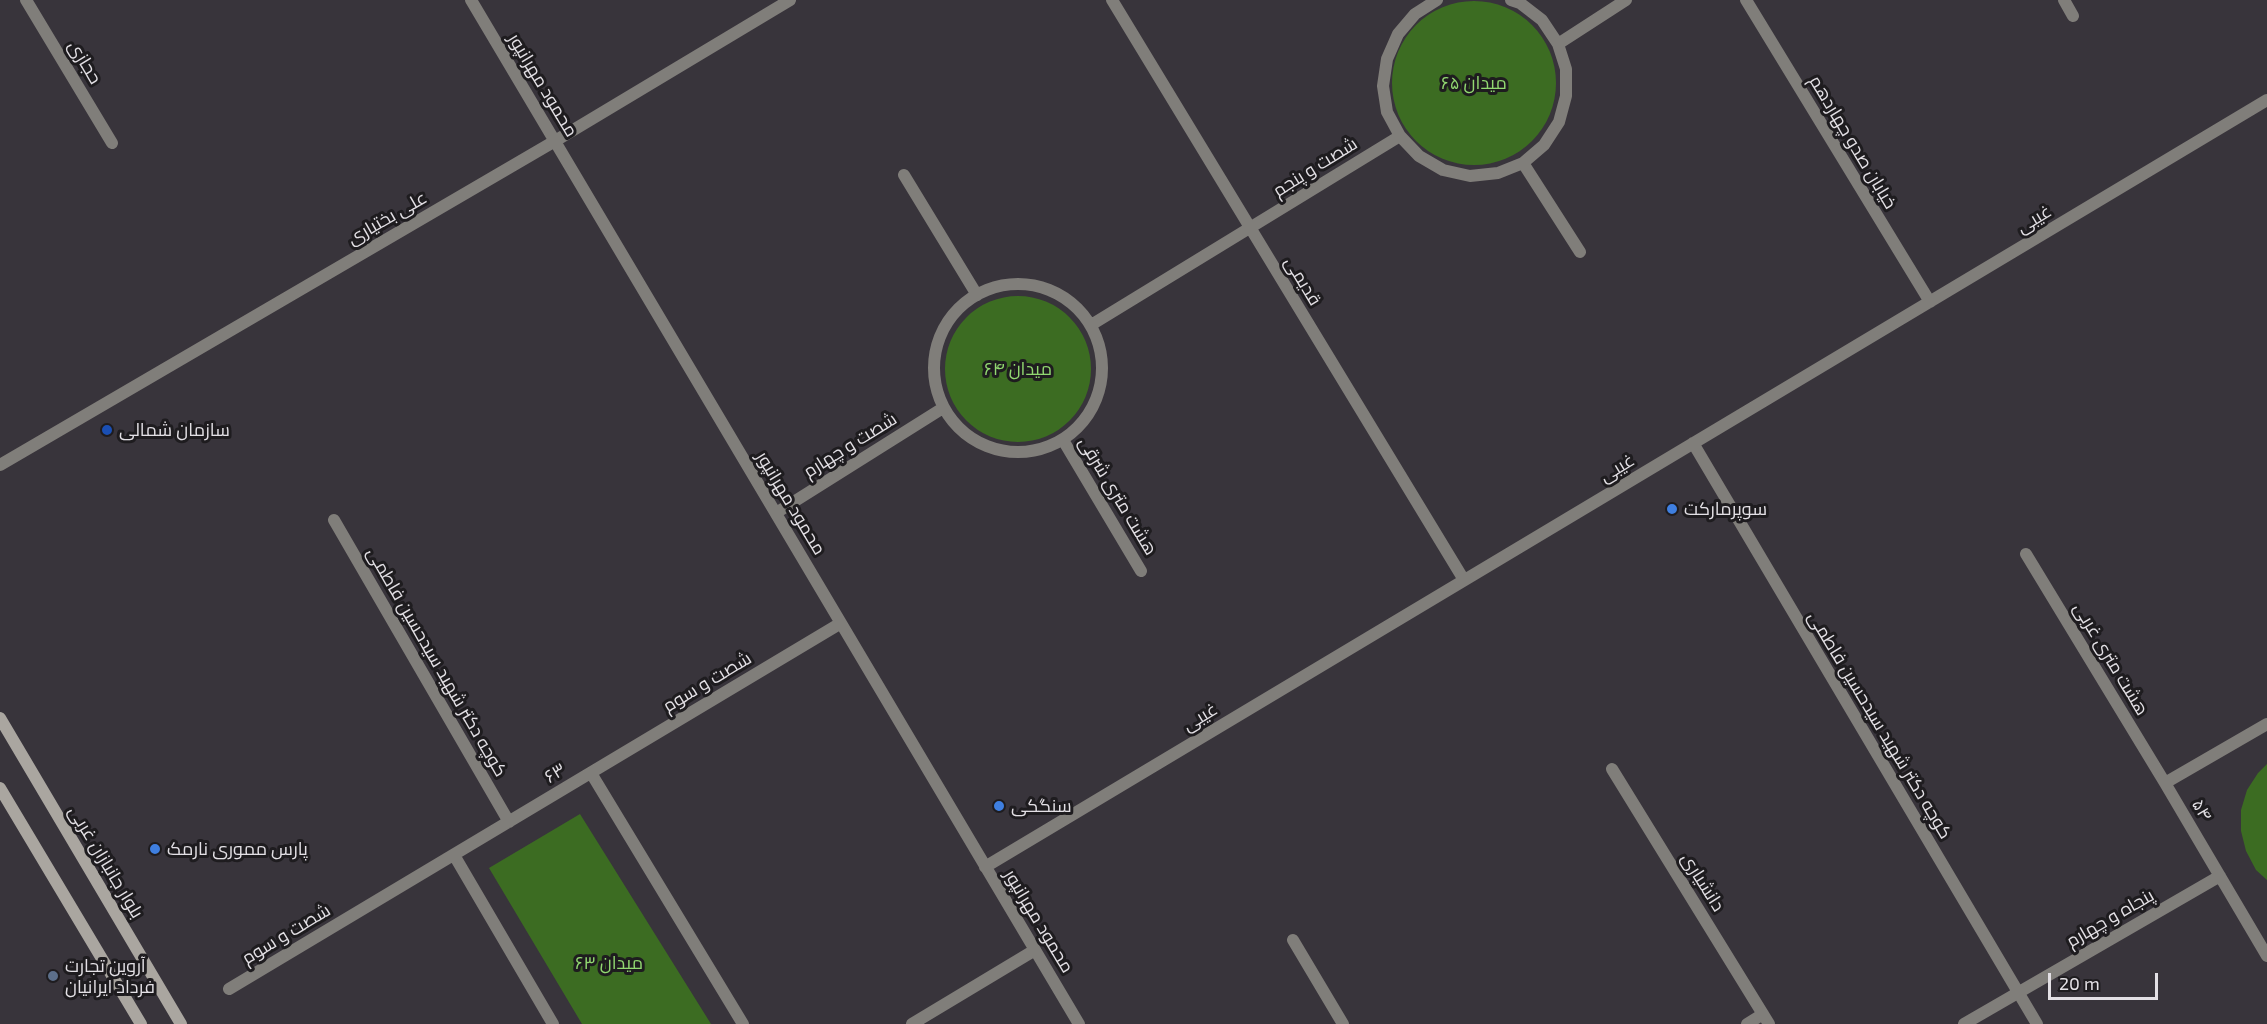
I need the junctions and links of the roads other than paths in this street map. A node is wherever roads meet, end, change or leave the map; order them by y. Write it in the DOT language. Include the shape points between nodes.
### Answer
graph roads {
  1 [pos="26,0"];
  2 [pos="471,0"];
  3 [pos="790,0"];
  4 [pos="1112,0"];
  5 [pos="1437,0"];
  6 [pos="1511,0"];
  7 [pos="1626,0"];
  8 [pos="1746,0"];
  9 [pos="2064,0"];
  10 [pos="2073,16"];
  11 [pos="1558,44"];
  12 [pos="2267,100"];
  13 [pos="1400,136"];
  14 [pos="555,141"];
  15 [pos="112,143"];
  16 [pos="1523,163"];
  17 [pos="904,175"];
  18 [pos="1250,228"];
  19 [pos="1580,252"];
  20 [pos="977,295"];
  21 [pos="1930,302"];
  22 [pos="1091,325"];
  23 [pos="943,408"];
  24 [pos="1063,440"];
  25 [pos="1693,444"];
  26 [pos="0,465"];
  27 [pos="776,513"];
  28 [pos="334,520"];
  29 [pos="2026,554"];
  30 [pos="1142,571"];
  31 [pos="1464,580"];
  32 [pos="841,623"];
  33 [pos="0,718"];
  34 [pos="2267,724"];
  35 [pos="1612,769"];
  36 [pos="591,773"];
  37 [pos="2165,783"];
  38 [pos="0,788"];
  39 [pos="509,822"];
  40 [pos="454,855"];
  41 [pos="985,867"];
  42 [pos="2220,876"];
  43 [pos="1293,940"];
  44 [pos="1035,950"];
  45 [pos="2267,956"];
  46 [pos="229,989"];
  47 [pos="2018,992"];
  48 [pos="1766,1019"];
  49 [pos="141,1024"];
  50 [pos="181,1024"];
  51 [pos="553,1024"];
  52 [pos="743,1024"];
  53 [pos="912,1024"];
  54 [pos="1079,1024"];
  55 [pos="1343,1024"];
  56 [pos="1747,1024"];
  57 [pos="1964,1024"];
  58 [pos="2037,1024"];
  1 -- 15 [label="street, حجازی"];
  2 -- 14 [label="street, محمود مهرانپور"];
  3 -- 14 [label="street, علی بختیاری"];
  4 -- 18 [label="street, قدیمی"];
  5 -- 13 [label="street" via="1403,27 1387,59 1383,86 1387,112"];
  6 -- 11 [label="street" via="1542,20"];
  7 -- 11 [label="street"];
  8 -- 21 [label="street, خیابان صدو چهاردهم"];
  9 -- 10 [label="street"];
  11 -- 16 [label="street" via="1566,69 1566,96 1559,122 1544,145"];
  12 -- 21 [label="street, غیبی"];
  13 -- 16 [label="street" via="1419,156 1443,170 1470,176 1498,173"];
  13 -- 18 [label="street, شصت و پنجم"];
  14 -- 26 [label="street, علی بختیاری"];
  14 -- 27 [label="street, محمود مهرانپور"];
  16 -- 19 [label="street"];
  17 -- 20 [label="street"];
  18 -- 22 [label="street"];
  18 -- 31 [label="street, قدیمی"];
  20 -- 22 [label="street" via="989,288 1017,283 1046,288 1070,301"];
  20 -- 23 [label="street" via="963,302 945,324 935,351 934,380"];
  21 -- 25 [label="street, غیبی"];
  22 -- 24 [label="street" via="1100,346 1102,372 1097,399 1083,423"];
  23 -- 24 [label="street" via="960,431 985,446 1011,453 1038,451"];
  23 -- 27 [label="street, شصت و چهارم"];
  24 -- 30 [label="street, هشت متری شرقی"];
  25 -- 31 [label="street, غیبی"];
  25 -- 47 [label="street, کوچه دکتر شهید سیدحسین فاطمی"];
  27 -- 32 [label="street, محمود مهرانپور"];
  28 -- 39 [label="street, کوچه دکتر شهید سیدحسین فاطمی"];
  29 -- 37 [label="street, هشت متری غربی"];
  31 -- 41 [label="street, غیبی"];
  32 -- 36 [label="street, شصت و سوم"];
  32 -- 41 [label="street, محمود مهرانپور"];
  33 -- 50 [label="main road, بلوار جانبازان غربی"];
  34 -- 37 [label="street"];
  35 -- 48 [label="street, دانشیاری"];
  36 -- 39 [label="street, ۶۳"];
  36 -- 52 [label="street, ۶۳"];
  37 -- 42 [label="street, ۵۴"];
  38 -- 49 [label="main road"];
  39 -- 40 [label="street, ۶۳"];
  40 -- 46 [label="street, شصت و سوم"];
  40 -- 51 [label="street"];
  41 -- 44 [label="street, محمود مهرانپور"];
  42 -- 45 [label="street, ۵۴"];
  42 -- 47 [label="street, پنجاه و چهارم"];
  43 -- 55 [label="street"];
  44 -- 53 [label="street"];
  44 -- 54 [label="street, محمود مهرانپور"];
  47 -- 57 [label="street, پنجاه و چهارم"];
  47 -- 58 [label="street, کوچه دکتر شهید سیدحسین فاطمی"];
  48 -- 56 [label="street"];
}
